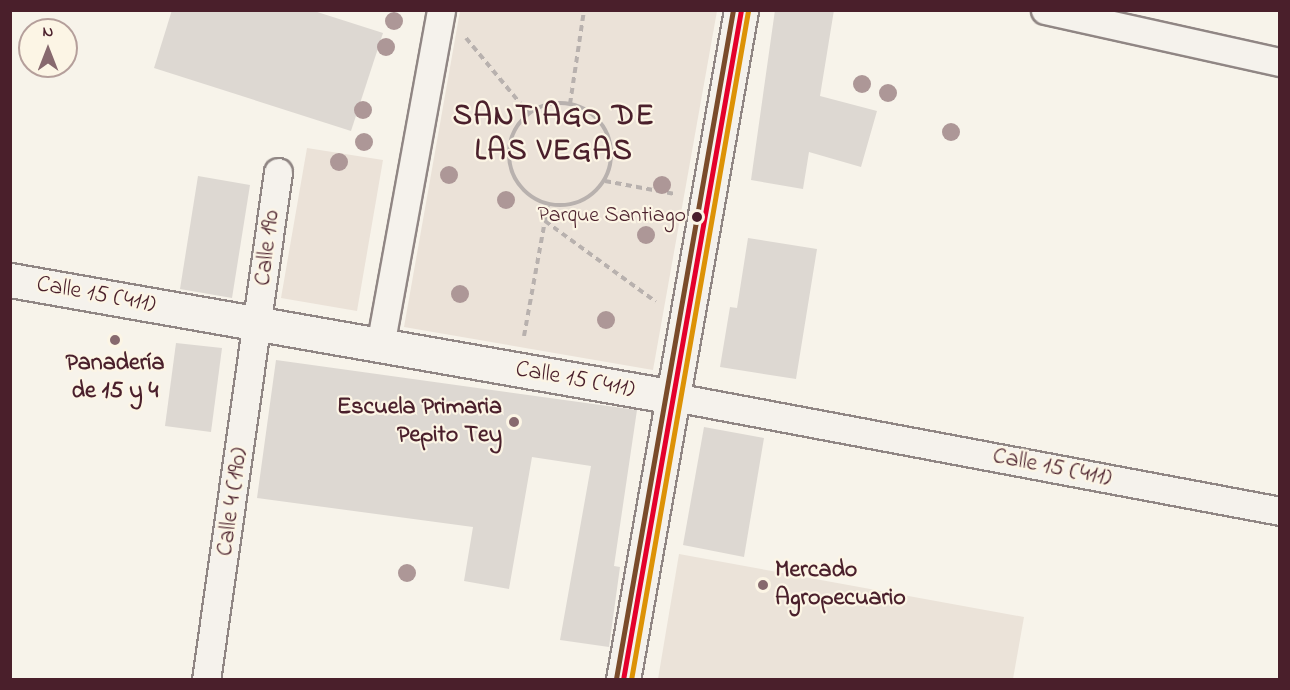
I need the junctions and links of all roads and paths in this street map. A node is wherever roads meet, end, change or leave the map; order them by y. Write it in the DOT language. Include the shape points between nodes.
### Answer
graph roads {
  1 [pos="584,10"];
  2 [pos="741,10"];
  3 [pos="1045,10"];
  4 [pos="450,19"];
  5 [pos="1280,62"];
  6 [pos="570,104"];
  7 [pos="529,114"];
  8 [pos="278,172"];
  9 [pos="605,181"];
  10 [pos="676,183"];
  11 [pos="690,197"];
  12 [pos="548,204"];
  13 [pos="673,205"];
  14 [pos="545,220"];
  15 [pos="10,280"];
  16 [pos="658,291"];
  17 [pos="656,302"];
  18 [pos="654,313"];
  19 [pos="259,324"];
  20 [pos="512,338"];
  21 [pos="524,340"];
  22 [pos="535,341"];
  23 [pos="380,346"];
  24 [pos="674,397"];
  25 [pos="1280,511"];
  26 [pos="206,680"];
  27 [pos="623,680"];
  1 -- 6 [label="path"];
  2 -- 11 [label="main road"];
  3 -- 5 [label="street"];
  4 -- 7 [label="path"];
  4 -- 23 [label="street"];
  6 -- 7 [label="path" via="544,105"];
  6 -- 9 [label="path" via="595,116 606,130 612,147"];
  7 -- 12 [label="path" via="517,126 509,157 520,187"];
  8 -- 19 [label="street, Calle 190"];
  9 -- 11 [label="path"];
  9 -- 12 [label="path" via="580,202"];
  10 -- 11 [label="path"];
  11 -- 13 [label="path"];
  11 -- 24 [label="main road"];
  12 -- 14 [label="path"];
  14 -- 17 [label="path"];
  14 -- 21 [label="path"];
  15 -- 19 [label="main road, Calle 15 (411)"];
  16 -- 17 [label="path"];
  17 -- 18 [label="path"];
  19 -- 23 [label="main road, Calle 15 (411)"];
  19 -- 26 [label="street, Calle 4 (190)"];
  20 -- 21 [label="path"];
  21 -- 22 [label="path"];
  23 -- 24 [label="main road, Calle 15 (411)"];
  24 -- 25 [label="street, Calle 15 (411)"];
  24 -- 27 [label="main road"];
}
